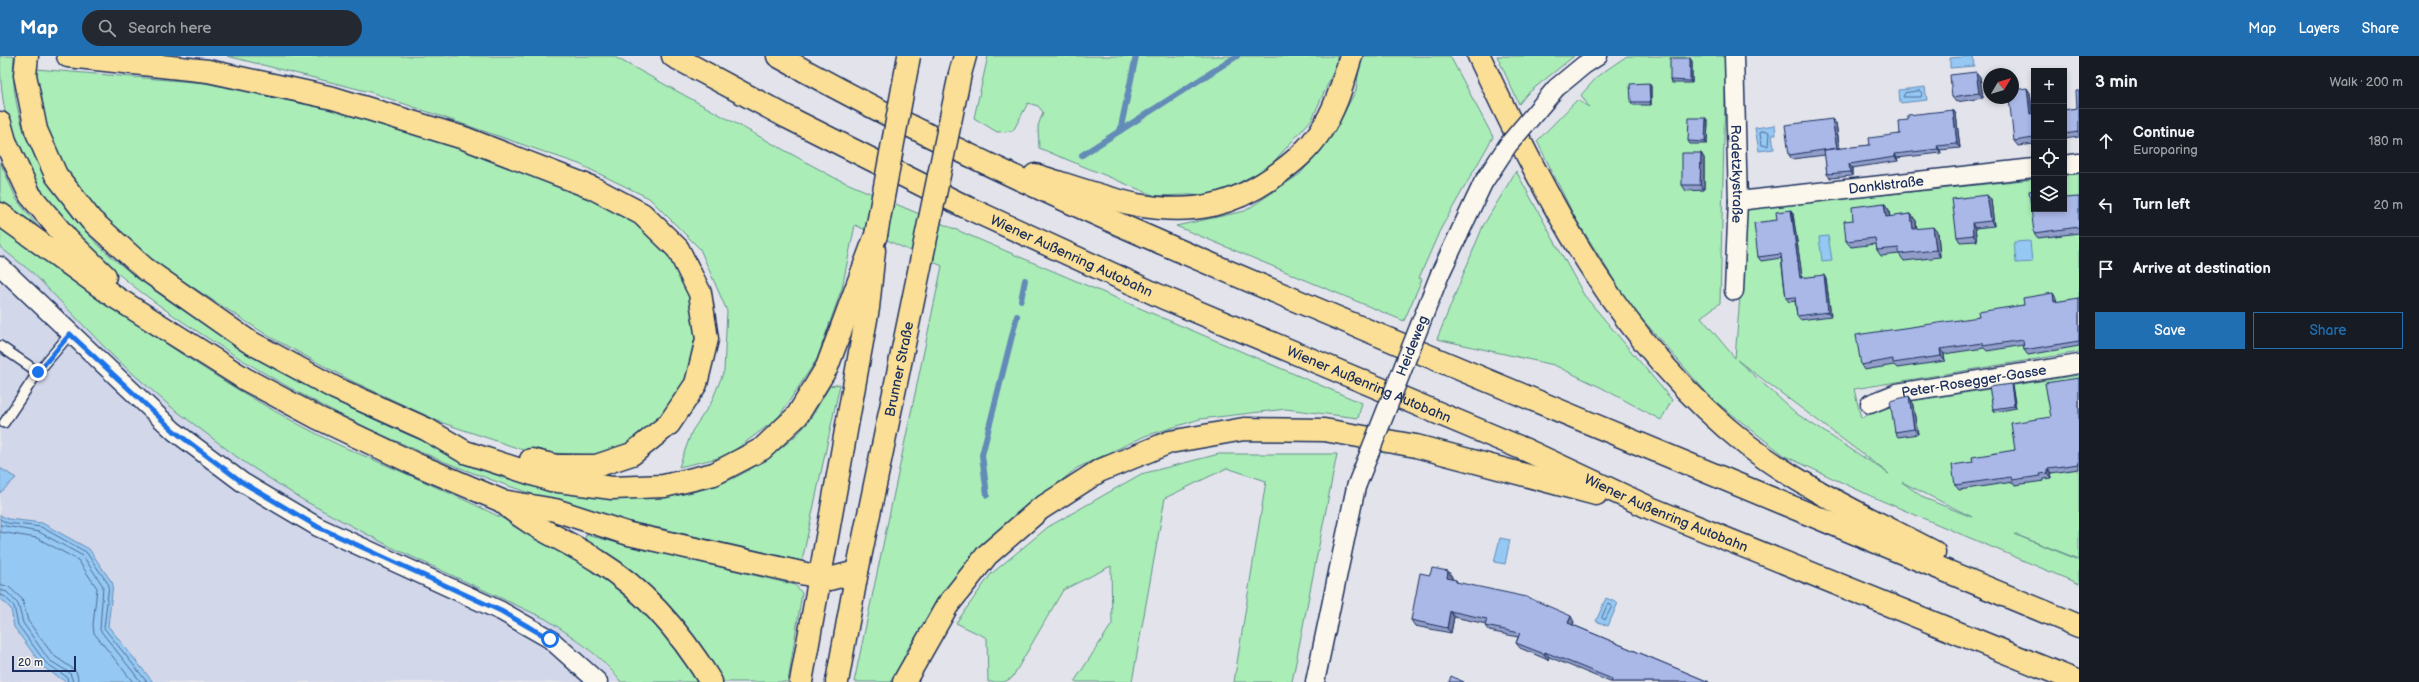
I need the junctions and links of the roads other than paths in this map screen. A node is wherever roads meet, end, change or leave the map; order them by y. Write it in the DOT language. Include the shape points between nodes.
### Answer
graph roads {
  1 [pos="27,56"];
  2 [pos="75,56"];
  3 [pos="673,56"];
  4 [pos="778,56"];
  5 [pos="909,56"];
  6 [pos="1351,56"];
  7 [pos="1470,56"];
  8 [pos="1479,56"];
  9 [pos="1598,56"];
  10 [pos="1734,56"];
  11 [pos="962,62"];
  12 [pos="1507,115"];
  13 [pos="0,123"];
  14 [pos="964,154"];
  15 [pos="2079,163"];
  16 [pos="2067,165"];
  17 [pos="2031,168"];
  18 [pos="1738,201"];
  19 [pos="0,214"];
  20 [pos="876,235"];
  21 [pos="0,266"];
  22 [pos="1734,292"];
  23 [pos="70,334"];
  24 [pos="179,336"];
  25 [pos="0,346"];
  26 [pos="2079,364"];
  27 [pos="38,372"];
  28 [pos="1870,404"];
  29 [pos="4,423"];
  30 [pos="426,429"];
  31 [pos="502,501"];
  32 [pos="1650,508"];
  33 [pos="857,572"];
  34 [pos="819,577"];
  35 [pos="2056,616"];
  36 [pos="2079,626"];
  37 [pos="598,682"];
  38 [pos="711,682"];
  39 [pos="801,682"];
  40 [pos="838,682"];
  41 [pos="904,682"];
  42 [pos="1315,682"];
  43 [pos="2079,682"];
  1 -- 30 [label="main road" via="25,75 36,130 56,175 91,220 144,268 248,341 334,388"];
  2 -- 30 [label="main road" via="208,72 255,81 333,98 464,138 593,188 642,214 678,249 700,293 706,339 696,384 669,424 632,454 596,466 556,466 516,457"];
  3 -- 32 [label="main road, Wiener Außenring Autobahn" via="966,207 1162,297 1526,450"];
  4 -- 14 [label="main road"];
  5 -- 20 [label="main road, bridge"];
  6 -- 14 [label="main road" via="1334,107 1321,131 1303,154 1261,187 1224,204 1186,210 1137,205"];
  7 -- 12 [label="main road"];
  8 -- 12 [label="main road"];
  9 -- 42 [label="street, Heideweg, bridge" via="1556,88 1508,145 1483,183 1440,274 1356,487"];
  10 -- 18 [label="street, Radetzkystraße"];
  11 -- 33 [label="main road, Brunner Straße, bridge"];
  12 -- 35 [label="main road" via="1604,290 1652,354 1695,400 1747,445 1798,480"];
  13 -- 24 [label="main road" via="5,141 30,195 94,266"];
  14 -- 35 [label="main road" via="1215,267"];
  15 -- 16 [label="street"];
  17 -- 18 [label="street, Danklstraße"];
  18 -- 22 [label="street, Radetzkystraße"];
  19 -- 24 [label="main road" via="115,297"];
  20 -- 30 [label="main road" via="827,367 797,416 762,449 714,474 664,486 612,488 551,480 465,452"];
  20 -- 34 [label="main road" via="868,308"];
  21 -- 23 [label="street"];
  23 -- 27 [label="lane"];
  23 -- 37 [label="street" via="174,431 242,482 318,527 501,611 550,639"];
  24 -- 31 [label="main road" via="245,379 318,418"];
  25 -- 27 [label="lane"];
  26 -- 28 [label="street, Peter-Rosegger-Gasse" via="1897,393"];
  27 -- 29 [label="lane"];
  31 -- 34 [label="main road" via="555,510 629,534"];
  31 -- 38 [label="main road" via="519,517 599,561 652,604 690,648"];
  32 -- 41 [label="main road" via="1416,446 1324,430 1244,429 1170,442 1099,471 1040,509 987,555 947,606"];
  32 -- 43 [label="main road, Wiener Außenring Autobahn"];
  33 -- 34 [label="main road" via="829,579"];
  33 -- 40 [label="main road, Brunner Straße"];
  34 -- 39 [label="main road"];
  35 -- 36 [label="main road"];
}
